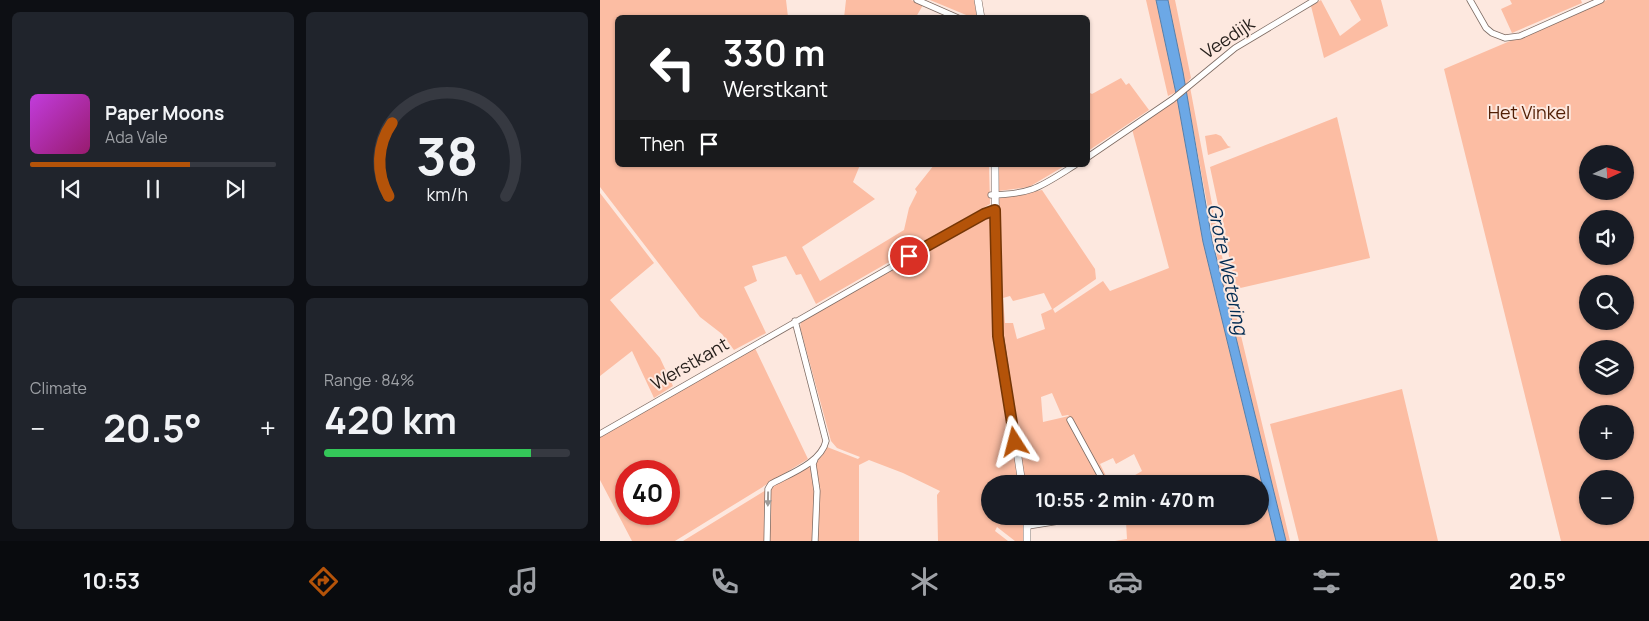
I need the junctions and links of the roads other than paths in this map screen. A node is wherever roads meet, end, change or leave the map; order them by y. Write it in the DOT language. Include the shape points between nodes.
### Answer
graph roads {
  1 [pos="917,0"];
  2 [pos="978,0"];
  3 [pos="1315,0"];
  4 [pos="1470,0"];
  5 [pos="1601,0"];
  6 [pos="951,15"];
  7 [pos="980,15"];
  8 [pos="1090,156"];
  9 [pos="995,167"];
  10 [pos="1072,167"];
  11 [pos="993,195"];
  12 [pos="995,210"];
  13 [pos="795,321"];
  14 [pos="1070,420"];
  15 [pos="600,434"];
  16 [pos="815,459"];
  17 [pos="1021,475"];
  18 [pos="1100,475"];
  19 [pos="1034,525"];
  20 [pos="1028,526"];
  21 [pos="767,541"];
  22 [pos="815,541"];
  23 [pos="1027,541"];
  1 -- 6 [label="street"];
  2 -- 7 [label="street"];
  3 -- 8 [label="street, Veedijk" via="1235,48 1173,99"];
  4 -- 5 [label="street" via="1486,28 1505,38 1520,36"];
  9 -- 11 [label="street"];
  10 -- 11 [label="street" via="1032,191"];
  11 -- 12 [label="street"];
  12 -- 13 [label="street, Werstkant"];
  12 -- 17 [label="street" via="998,336"];
  13 -- 15 [label="street, Werstkant"];
  13 -- 16 [label="street" via="826,438 824,448"];
  14 -- 18 [label="street"];
  16 -- 21 [label="street, one-way" via="768,489"];
  16 -- 22 [label="street"];
  19 -- 20 [label="street"];
  20 -- 23 [label="street"];
}
